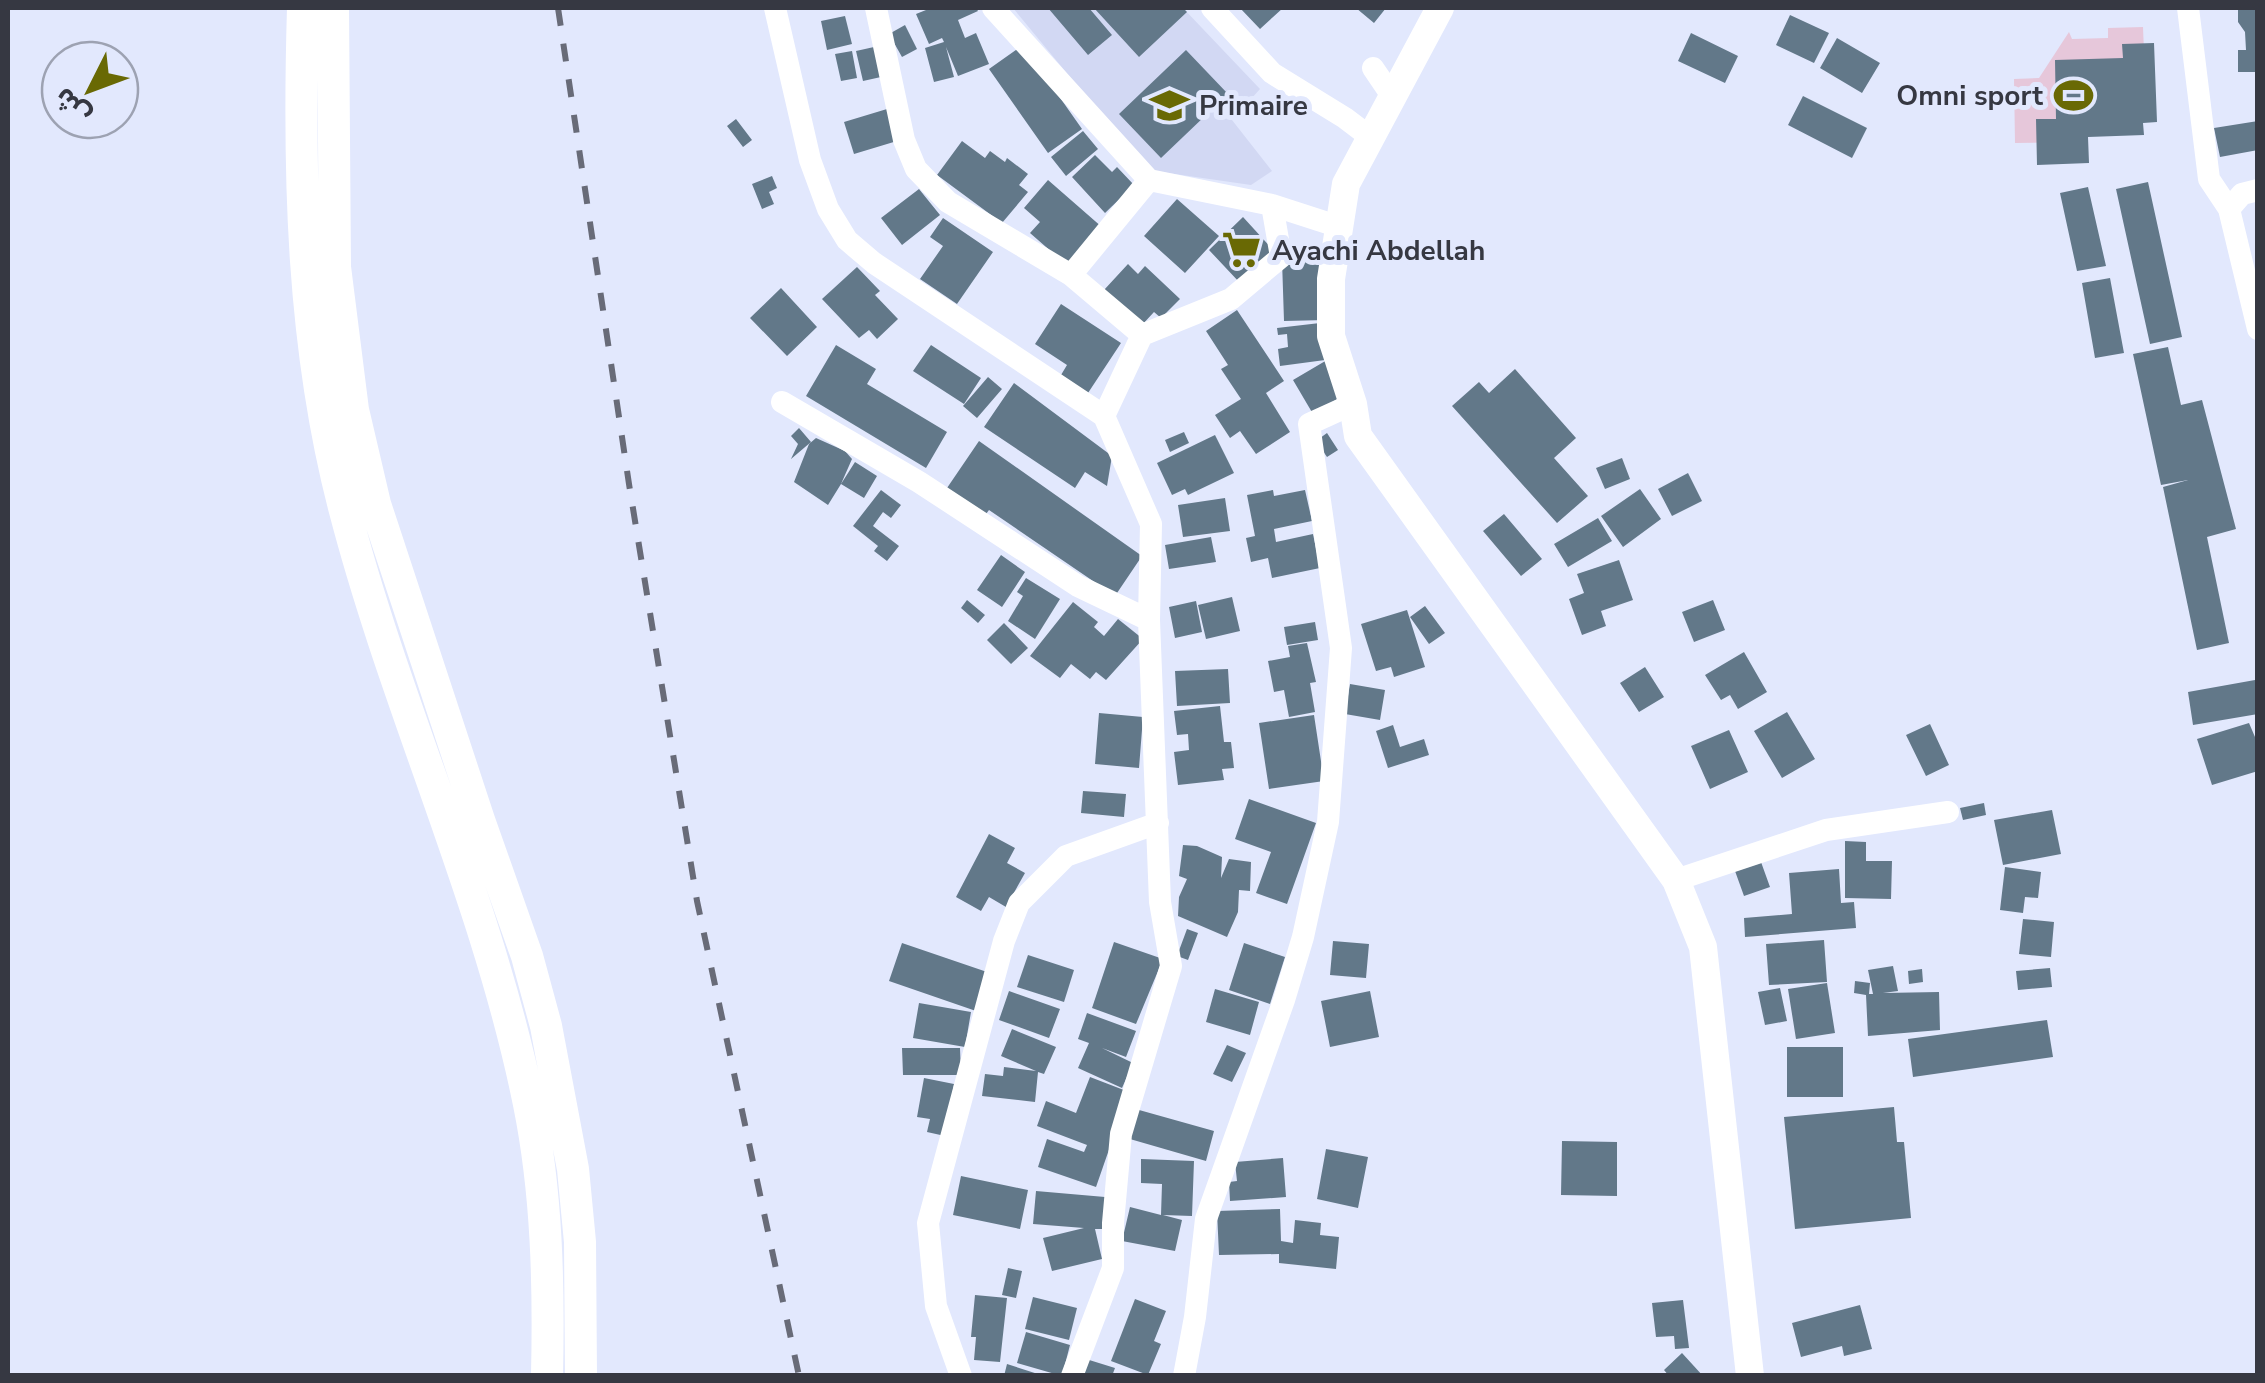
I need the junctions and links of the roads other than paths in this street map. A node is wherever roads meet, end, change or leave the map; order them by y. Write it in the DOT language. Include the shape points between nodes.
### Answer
graph roads {
  1 [pos="302,8"];
  2 [pos="333,8"];
  3 [pos="775,8"];
  4 [pos="876,8"];
  5 [pos="993,8"];
  6 [pos="1212,8"];
  7 [pos="1440,8"];
  8 [pos="2188,8"];
  9 [pos="1373,68"];
  10 [pos="1392,96"];
  11 [pos="1370,138"];
  12 [pos="1150,180"];
  13 [pos="2258,190"];
  14 [pos="1272,206"];
  15 [pos="2229,209"];
  16 [pos="1340,227"];
  17 [pos="1071,274"];
  18 [pos="2258,329"];
  19 [pos="1142,335"];
  20 [pos="782,402"];
  21 [pos="1353,404"];
  22 [pos="1104,416"];
  23 [pos="1149,620"];
  24 [pos="1948,812"];
  25 [pos="1158,823"];
  26 [pos="1676,880"];
  27 [pos="547,1376"];
  28 [pos="581,1376"];
  29 [pos="961,1376"];
  30 [pos="1072,1376"];
  31 [pos="1184,1376"];
  32 [pos="1750,1376"];
  1 -- 27 [label="highway" via="304,221 325,416 345,512 478,914 529,1105 546,1248"];
  2 -- 28 [label="highway" via="336,267 353,410 375,504 546,1026 576,1205"];
  3 -- 22 [label="street" via="810,160 847,240"];
  4 -- 17 [label="street" via="916,169 948,202"];
  5 -- 12 [label="street"];
  6 -- 11 [label="street" via="1272,73"];
  7 -- 10 [label="main road"];
  8 -- 15 [label="street" via="2209,179"];
  9 -- 10 [label="street"];
  10 -- 11 [label="main road"];
  11 -- 16 [label="main road" via="1346,184"];
  12 -- 14 [label="street"];
  12 -- 17 [label="street"];
  13 -- 15 [label="street" via="2242,194"];
  14 -- 16 [label="street"];
  14 -- 19 [label="street" via="1281,257 1231,300"];
  15 -- 18 [label="street"];
  16 -- 21 [label="main road" via="1330,279 1331,336"];
  17 -- 19 [label="street"];
  19 -- 22 [label="street"];
  20 -- 23 [label="street" via="1078,586"];
  21 -- 26 [label="main road" via="1358,436"];
  21 -- 31 [label="street" via="1309,424 1341,648 1328,822 1284,1000 1206,1218"];
  22 -- 23 [label="street" via="1150,524"];
  23 -- 25 [label="street"];
  24 -- 26 [label="street" via="1826,830"];
  25 -- 29 [label="street" via="1066,856 1019,903 1004,941 928,1223 936,1306"];
  25 -- 30 [label="street" via="1160,902 1171,966 1121,1134 1113,1268"];
  26 -- 32 [label="main road" via="1703,947"];
}
